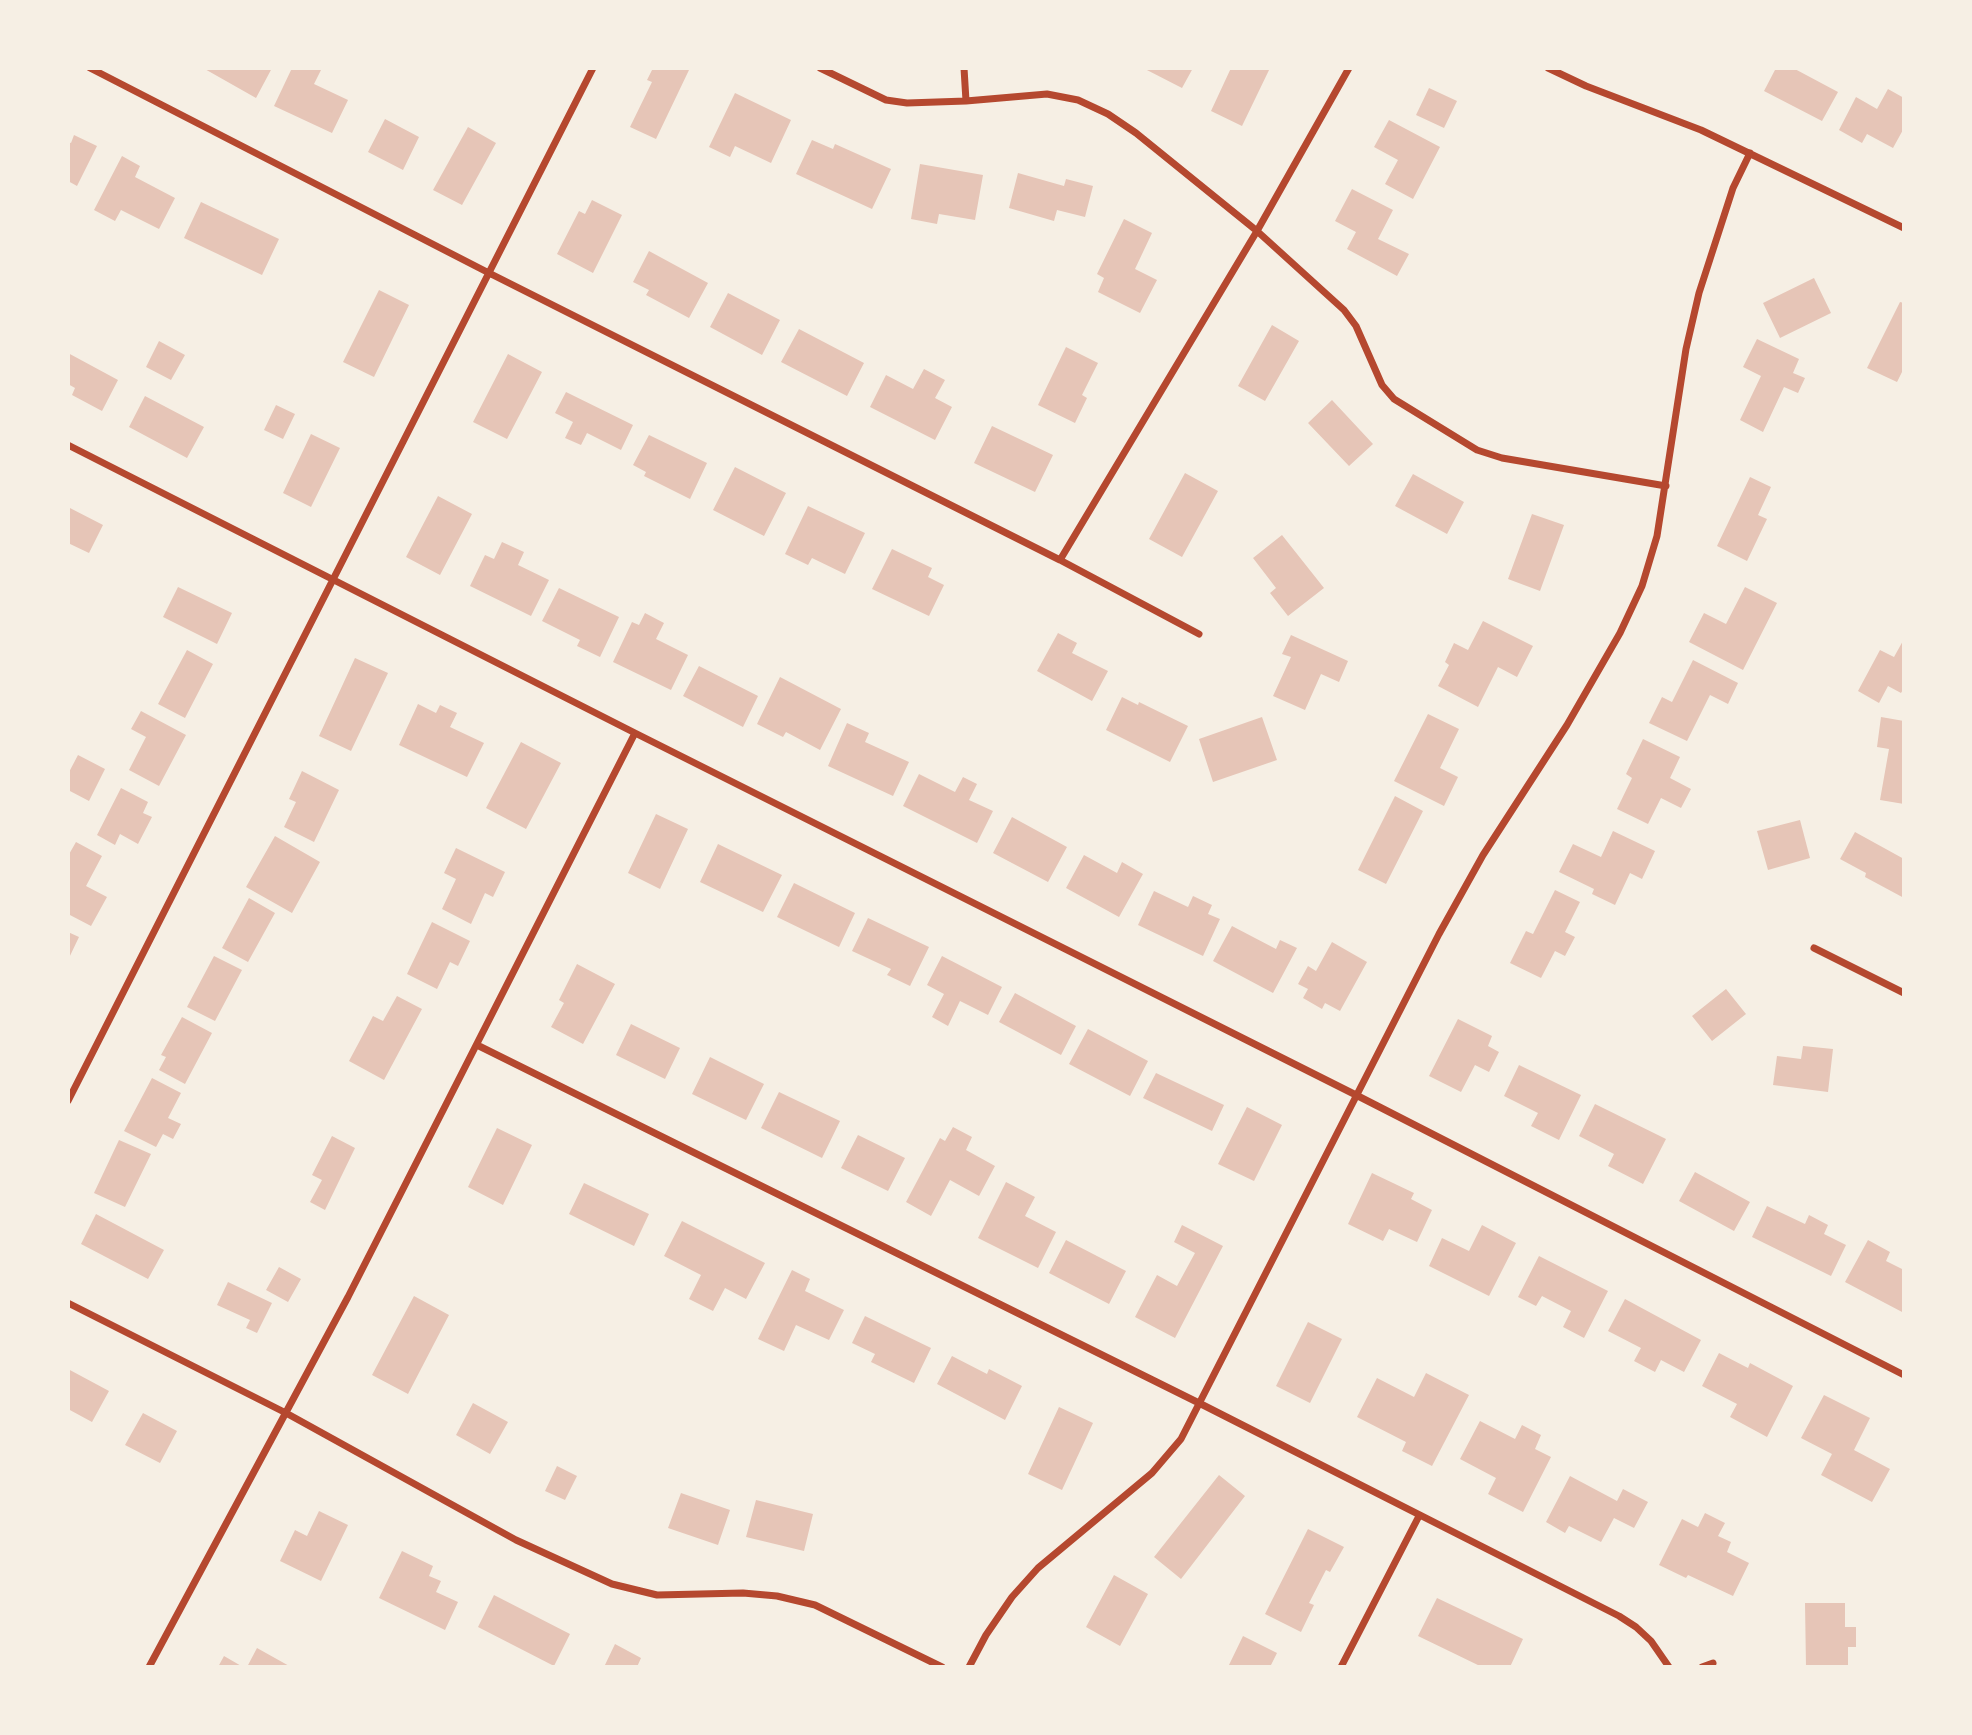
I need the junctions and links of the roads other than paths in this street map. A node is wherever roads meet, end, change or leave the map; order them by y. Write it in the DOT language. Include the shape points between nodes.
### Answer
graph roads {
  1 [pos="90,68"];
  2 [pos="593,68"];
  3 [pos="820,68"];
  4 [pos="964,68"];
  5 [pos="1349,68"];
  6 [pos="1548,68"];
  7 [pos="966,101"];
  8 [pos="1750,153"];
  9 [pos="1904,228"];
  10 [pos="1257,231"];
  11 [pos="489,274"];
  12 [pos="68,445"];
  13 [pos="1666,486"];
  14 [pos="1060,560"];
  15 [pos="333,579"];
  16 [pos="1199,634"];
  17 [pos="635,733"];
  18 [pos="1814,948"];
  19 [pos="1904,993"];
  20 [pos="477,1045"];
  21 [pos="1357,1096"];
  22 [pos="68,1101"];
  23 [pos="68,1303"];
  24 [pos="1904,1375"];
  25 [pos="1201,1404"];
  26 [pos="286,1413"];
  27 [pos="1419,1516"];
  28 [pos="1713,1663"];
  29 [pos="149,1667"];
  30 [pos="942,1667"];
  31 [pos="969,1667"];
  32 [pos="1341,1667"];
  33 [pos="1669,1667"];
  34 [pos="1702,1667"];
  1 -- 11 [label="street"];
  2 -- 11 [label="street"];
  3 -- 7 [label="street" via="887,100"];
  4 -- 7 [label="street"];
  5 -- 10 [label="street"];
  6 -- 8 [label="street"];
  7 -- 10 [label="street" via="1047,94 1078,100 1136,133"];
  8 -- 9 [label="street"];
  8 -- 13 [label="street" via="1733,188 1699,293"];
  10 -- 13 [label="street" via="1344,310 1382,385 1394,399 1450,435 1502,458"];
  10 -- 14 [label="street"];
  11 -- 14 [label="street"];
  11 -- 15 [label="street"];
  12 -- 15 [label="street"];
  13 -- 21 [label="street" via="1642,586 1620,633 1477,867"];
  14 -- 16 [label="street"];
  15 -- 17 [label="street"];
  15 -- 22 [label="street"];
  17 -- 20 [label="street"];
  17 -- 21 [label="street"];
  18 -- 19 [label="street"];
  20 -- 25 [label="street"];
  20 -- 26 [label="street"];
  21 -- 24 [label="street"];
  21 -- 25 [label="street"];
  23 -- 26 [label="street"];
  25 -- 27 [label="street"];
  25 -- 31 [label="street" via="1181,1439 1152,1473 1038,1568 1012,1597"];
  26 -- 29 [label="street"];
  26 -- 30 [label="street" via="516,1540 612,1584 657,1595 743,1593 815,1605"];
  27 -- 32 [label="street"];
  27 -- 33 [label="street" via="1619,1616 1651,1641"];
  28 -- 34 [label="street"];
}
